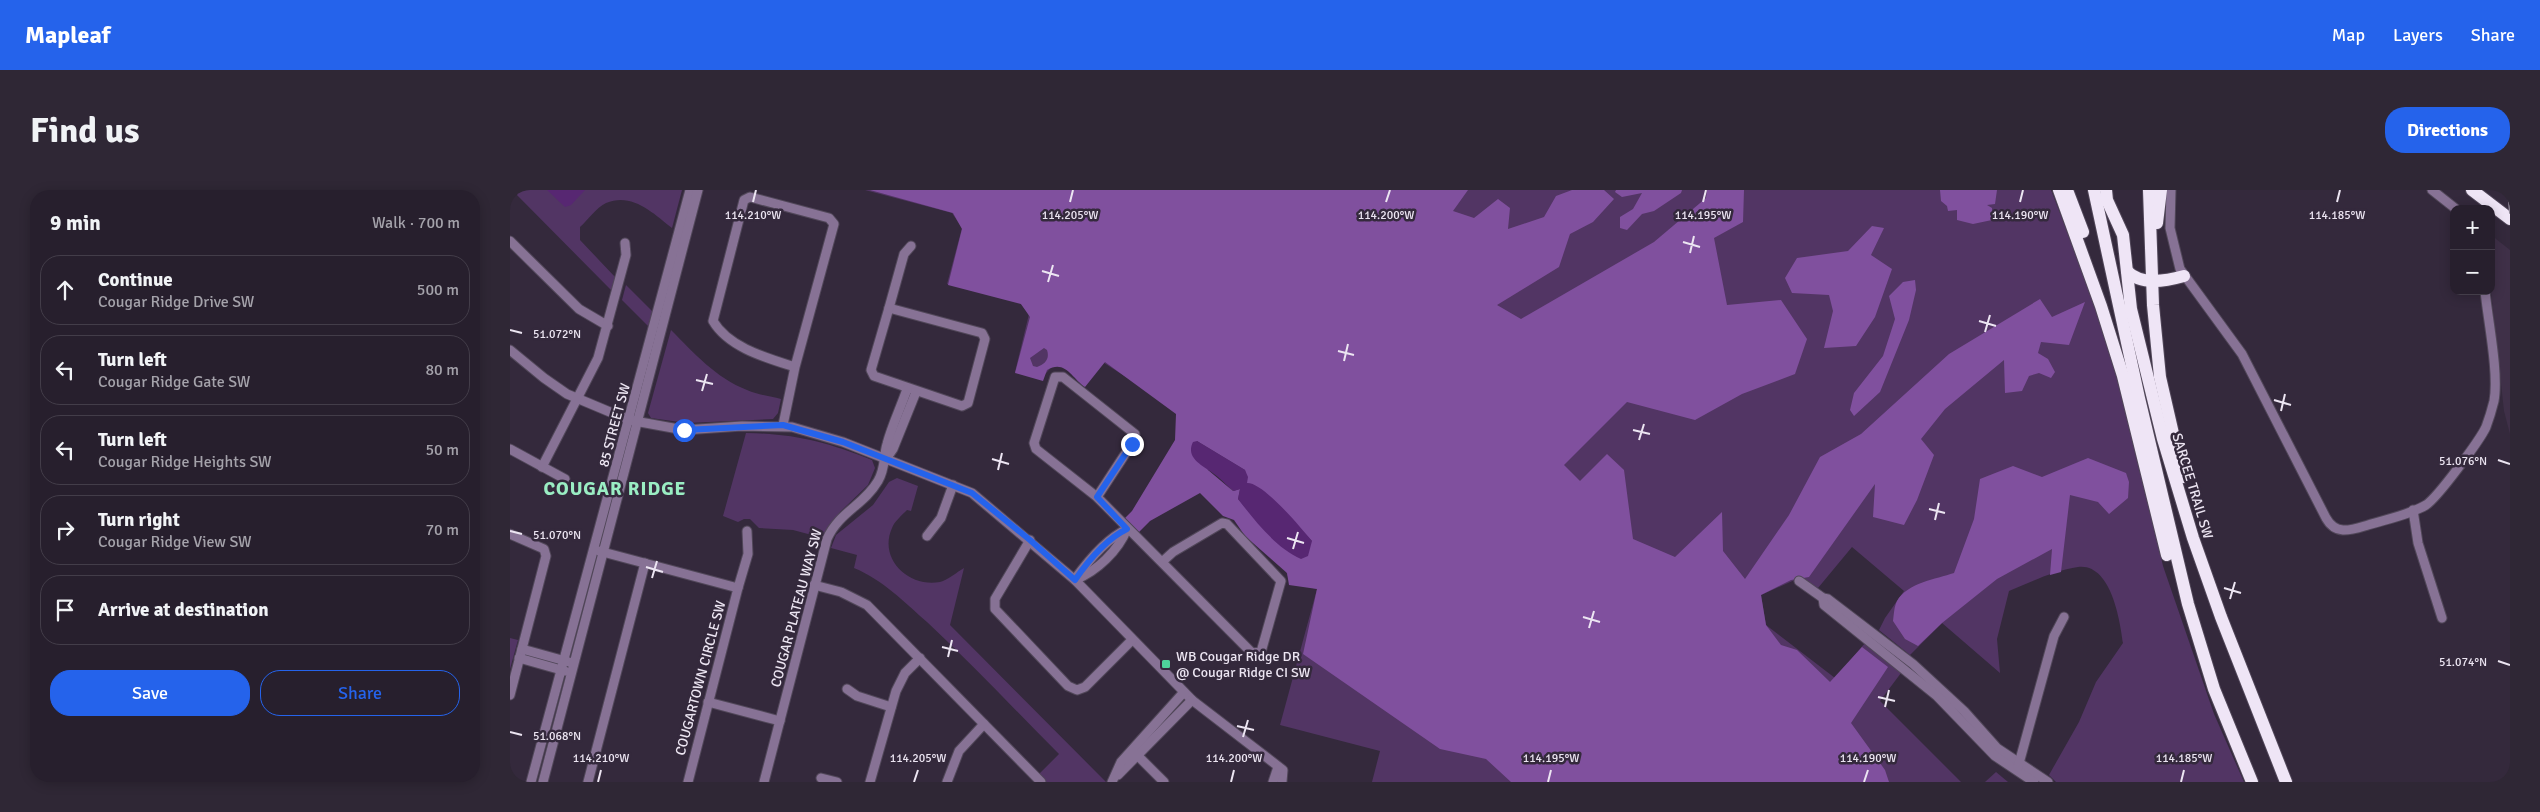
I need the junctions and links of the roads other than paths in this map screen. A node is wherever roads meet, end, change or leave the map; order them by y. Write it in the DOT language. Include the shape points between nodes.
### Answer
graph roads {
  1 [pos="690,190"];
  2 [pos="698,190"];
  3 [pos="2058,190"];
  4 [pos="2067,190"];
  5 [pos="2094,190"];
  6 [pos="2106,190"];
  7 [pos="2149,190"];
  8 [pos="2161,190"];
  9 [pos="2172,190"];
  10 [pos="2432,190"];
  11 [pos="2476,190"];
  12 [pos="2451,205"];
  13 [pos="2510,210"];
  14 [pos="2510,219"];
  15 [pos="510,240"];
  16 [pos="625,243"];
  17 [pos="911,246"];
  18 [pos="2152,255"];
  19 [pos="2127,271"];
  20 [pos="2184,276"];
  21 [pos="2152,280"];
  22 [pos="2485,295"];
  23 [pos="889,308"];
  24 [pos="608,326"];
  25 [pos="510,350"];
  26 [pos="795,367"];
  27 [pos="912,391"];
  28 [pos="2139,398"];
  29 [pos="578,400"];
  30 [pos="629,420"];
  31 [pos="639,422"];
  32 [pos="783,425"];
  33 [pos="510,448"];
  34 [pos="886,459"];
  35 [pos="542,467"];
  36 [pos="565,479"];
  37 [pos="953,485"];
  38 [pos="1097,497"];
  39 [pos="2413,510"];
  40 [pos="1127,529"];
  41 [pos="747,530"];
  42 [pos="510,534"];
  43 [pos="927,536"];
  44 [pos="2193,538"];
  45 [pos="1030,540"];
  46 [pos="599,551"];
  47 [pos="1162,562"];
  48 [pos="645,563"];
  49 [pos="1075,580"];
  50 [pos="1799,581"];
  51 [pos="814,585"];
  52 [pos="738,588"];
  53 [pos="2064,617"];
  54 [pos="2442,618"];
  55 [pos="1132,640"];
  56 [pos="522,648"];
  57 [pos="519,658"];
  58 [pos="920,658"];
  59 [pos="564,660"];
  60 [pos="574,663"];
  61 [pos="561,670"];
  62 [pos="571,673"];
  63 [pos="847,689"];
  64 [pos="2214,689"];
  65 [pos="1184,692"];
  66 [pos="510,695"];
  67 [pos="1192,700"];
  68 [pos="708,702"];
  69 [pos="891,706"];
  70 [pos="780,721"];
  71 [pos="984,724"];
  72 [pos="1136,755"];
  73 [pos="1278,767"];
  74 [pos="2017,767"];
  75 [pos="821,778"];
  76 [pos="1112,781"];
  77 [pos="531,782"];
  78 [pos="543,782"];
  79 [pos="588,782"];
  80 [pos="688,782"];
  81 [pos="764,782"];
  82 [pos="837,782"];
  83 [pos="870,782"];
  84 [pos="947,782"];
  85 [pos="1040,782"];
  86 [pos="1164,782"];
  87 [pos="1272,782"];
  88 [pos="1282,782"];
  89 [pos="2034,782"];
  90 [pos="2048,782"];
  91 [pos="2252,782"];
  92 [pos="2286,782"];
  1 -- 30 [label="street, 85 STREET SW"];
  2 -- 31 [label="street, 85 STREET SW"];
  3 -- 64 [label="highway" via="2124,376 2173,577 2201,661"];
  4 -- 28 [label="highway"];
  5 -- 28 [label="highway, SARCEE TRAIL SW"];
  6 -- 19 [label="highway, SARCEE TRAIL SW" via="2107,200 2123,235"];
  7 -- 18 [label="highway"];
  8 -- 18 [label="highway"];
  9 -- 20 [label="street" via="2170,231"];
  10 -- 12 [label="street"];
  11 -- 13 [label="highway"];
  11 -- 14 [label="highway"];
  15 -- 24 [label="street" via="579,309"];
  16 -- 24 [label="street" via="626,255"];
  17 -- 23 [label="street" via="904,254"];
  18 -- 21 [label="highway"];
  19 -- 21 [label="highway" via="2138,279"];
  19 -- 44 [label="highway, SARCEE TRAIL SW" via="2129,298 2143,365"];
  20 -- 21 [label="highway"];
  20 -- 39 [label="street" via="2242,354 2332,528 2349,530"];
  21 -- 44 [label="highway" via="2160,377 2188,500"];
  22 -- 39 [label="street" via="2494,400 2485,428 2436,496"];
  23 -- 27 [label="street" via="871,370 874,376"];
  23 -- 27 [label="street" via="982,333 985,339 968,403 962,406"];
  24 -- 29 [label="street" via="598,358"];
  25 -- 29 [label="street"];
  26 -- 26 [label="street" via="834,224 829,218 750,198 744,200 713,320 724,333 746,349"];
  26 -- 32 [label="street"];
  27 -- 34 [label="street, COUGAR PLATEAU WAY SW" via="893,449"];
  28 -- 64 [label="highway, SARCEE TRAIL SW" via="2182,580"];
  29 -- 30 [label="street"];
  29 -- 35 [label="street"];
  30 -- 31 [label="street"];
  30 -- 46 [label="street, 85 STREET SW"];
  31 -- 32 [label="street" via="684,430"];
  31 -- 46 [label="street, 85 STREET SW"];
  32 -- 34 [label="street" via="829,437"];
  33 -- 35 [label="street"];
  34 -- 37 [label="street"];
  34 -- 51 [label="street, COUGAR PLATEAU WAY SW" via="873,489 833,526"];
  35 -- 36 [label="street"];
  37 -- 43 [label="street" via="941,518"];
  37 -- 45 [label="street" via="982,500"];
  38 -- 38 [label="street" via="1036,449 1034,443 1055,377 1063,377 1134,434 1135,439"];
  38 -- 40 [label="street"];
  39 -- 54 [label="street" via="2418,543"];
  40 -- 47 [label="street"];
  40 -- 49 [label="street" via="1122,541 1090,574"];
  41 -- 52 [label="street" via="748,554"];
  42 -- 56 [label="street" via="544,549 546,556"];
  44 -- 92 [label="highway, SARCEE TRAIL SW" via="2243,678"];
  45 -- 49 [label="street"];
  45 -- 55 [label="street" via="995,599 995,609 1068,686 1077,690 1086,687"];
  46 -- 48 [label="street, COUGARTOWN CIRCLE SW"];
  46 -- 59 [label="street, 85 STREET SW"];
  46 -- 60 [label="street, 85 STREET SW"];
  47 -- 47 [label="street" via="1222,523 1227,524 1282,581 1261,652 1252,654"];
  48 -- 52 [label="street, COUGARTOWN CIRCLE SW"];
  48 -- 79 [label="street"];
  49 -- 55 [label="street"];
  50 -- 74 [label="street" via="1822,598 1828,598 1958,705"];
  51 -- 58 [label="street" via="867,605"];
  51 -- 70 [label="street, COUGAR PLATEAU WAY SW"];
  52 -- 68 [label="street, COUGARTOWN CIRCLE SW"];
  53 -- 74 [label="street" via="2054,636"];
  55 -- 65 [label="street"];
  56 -- 57 [label="street"];
  56 -- 59 [label="street"];
  57 -- 61 [label="street"];
  57 -- 66 [label="street"];
  58 -- 69 [label="street" via="900,681"];
  58 -- 71 [label="street"];
  59 -- 60 [label="street"];
  59 -- 61 [label="street, 85 STREET SW"];
  60 -- 62 [label="street, 85 STREET SW"];
  61 -- 62 [label="street"];
  61 -- 77 [label="street, 85 STREET SW"];
  62 -- 78 [label="street, 85 STREET SW"];
  63 -- 69 [label="street" via="857,696"];
  64 -- 91 [label="highway, SARCEE TRAIL SW"];
  65 -- 67 [label="street"];
  65 -- 76 [label="street" via="1121,762"];
  67 -- 72 [label="street"];
  67 -- 73 [label="street"];
  68 -- 70 [label="street"];
  68 -- 80 [label="street, COUGARTOWN CIRCLE SW"];
  69 -- 83 [label="street"];
  70 -- 81 [label="street, COUGAR PLATEAU WAY SW"];
  71 -- 84 [label="street" via="959,751"];
  71 -- 85 [label="street"];
  72 -- 76 [label="street"];
  72 -- 86 [label="street"];
  73 -- 87 [label="street"];
  73 -- 88 [label="street" via="1282,770"];
  74 -- 89 [label="street"];
  74 -- 90 [label="street"];
  75 -- 82 [label="street"];
}
